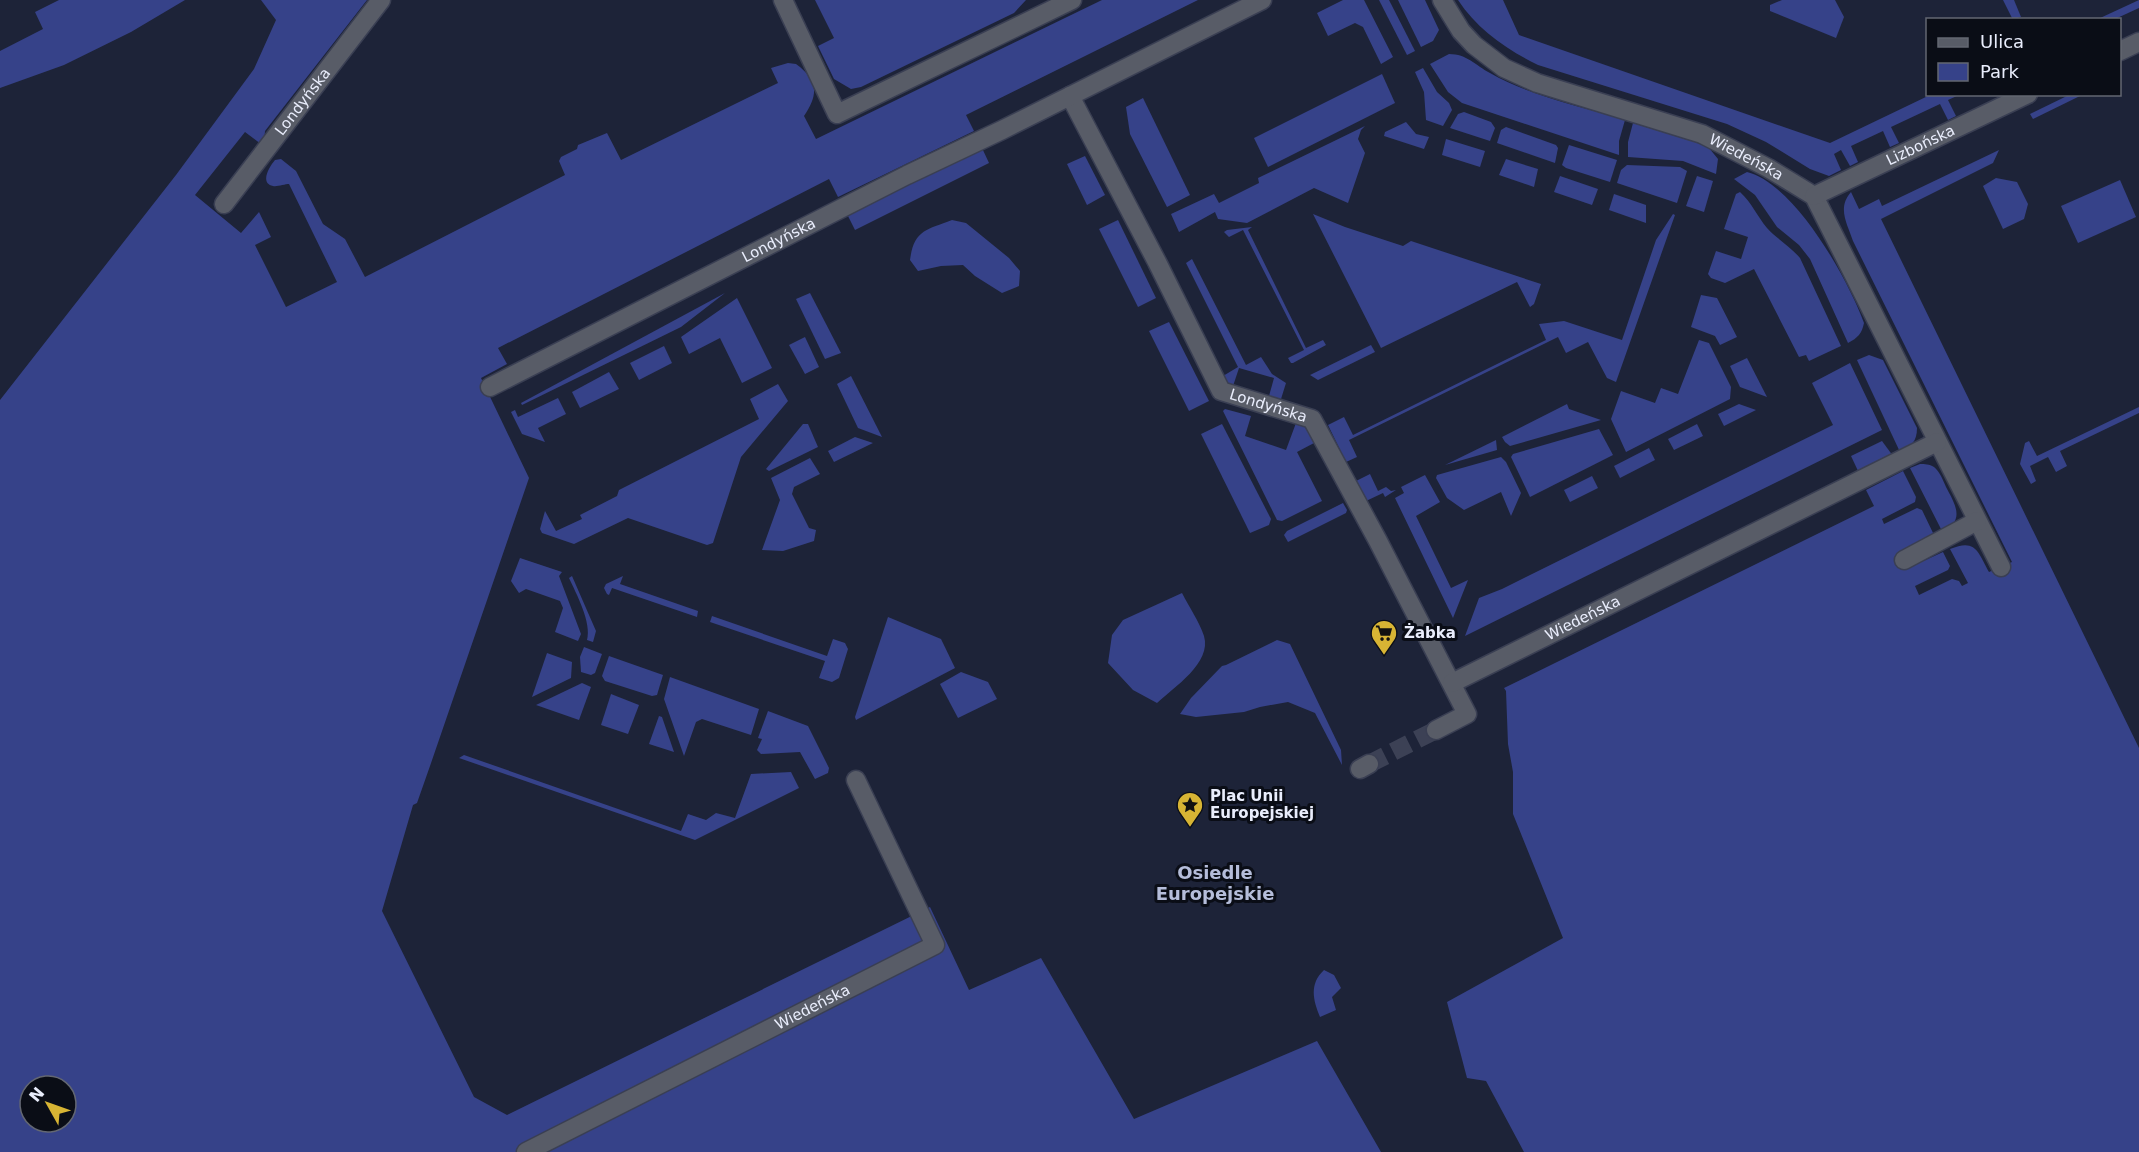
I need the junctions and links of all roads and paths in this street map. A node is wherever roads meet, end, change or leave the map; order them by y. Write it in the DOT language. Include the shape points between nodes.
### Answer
graph roads {
  1 [pos="381,0"];
  2 [pos="783,0"];
  3 [pos="1262,0"];
  4 [pos="1442,0"];
  5 [pos="1062,2"];
  6 [pos="2139,42"];
  7 [pos="2121,51"];
  8 [pos="1070,96"];
  9 [pos="2024,96"];
  10 [pos="1814,196"];
  11 [pos="224,204"];
  12 [pos="490,387"];
  13 [pos="1937,442"];
  14 [pos="1977,521"];
  15 [pos="1904,560"];
  16 [pos="2001,567"];
  17 [pos="1452,683"];
  18 [pos="1436,730"];
  19 [pos="856,780"];
  20 [pos="526,1152"];
  1 -- 11 [label="street, Londyńska"];
  2 -- 5 [label="street" via="837,114"];
  3 -- 8 [label="street, Londyńska"];
  4 -- 10 [label="street, Wiedeńska" via="1461,31 1504,68 1537,83 1711,137"];
  6 -- 7 [label="street"];
  8 -- 12 [label="street, Londyńska"];
  8 -- 17 [label="street, Londyńska" via="1221,391 1312,419"];
  9 -- 10 [label="street, Lizbońska"];
  10 -- 13 [label="street"];
  13 -- 14 [label="street"];
  13 -- 17 [label="street, Wiedeńska"];
  14 -- 15 [label="street"];
  14 -- 16 [label="street"];
  17 -- 18 [label="street" via="1467,714"];
  19 -- 20 [label="street, Wiedeńska" via="935,945"];
}
